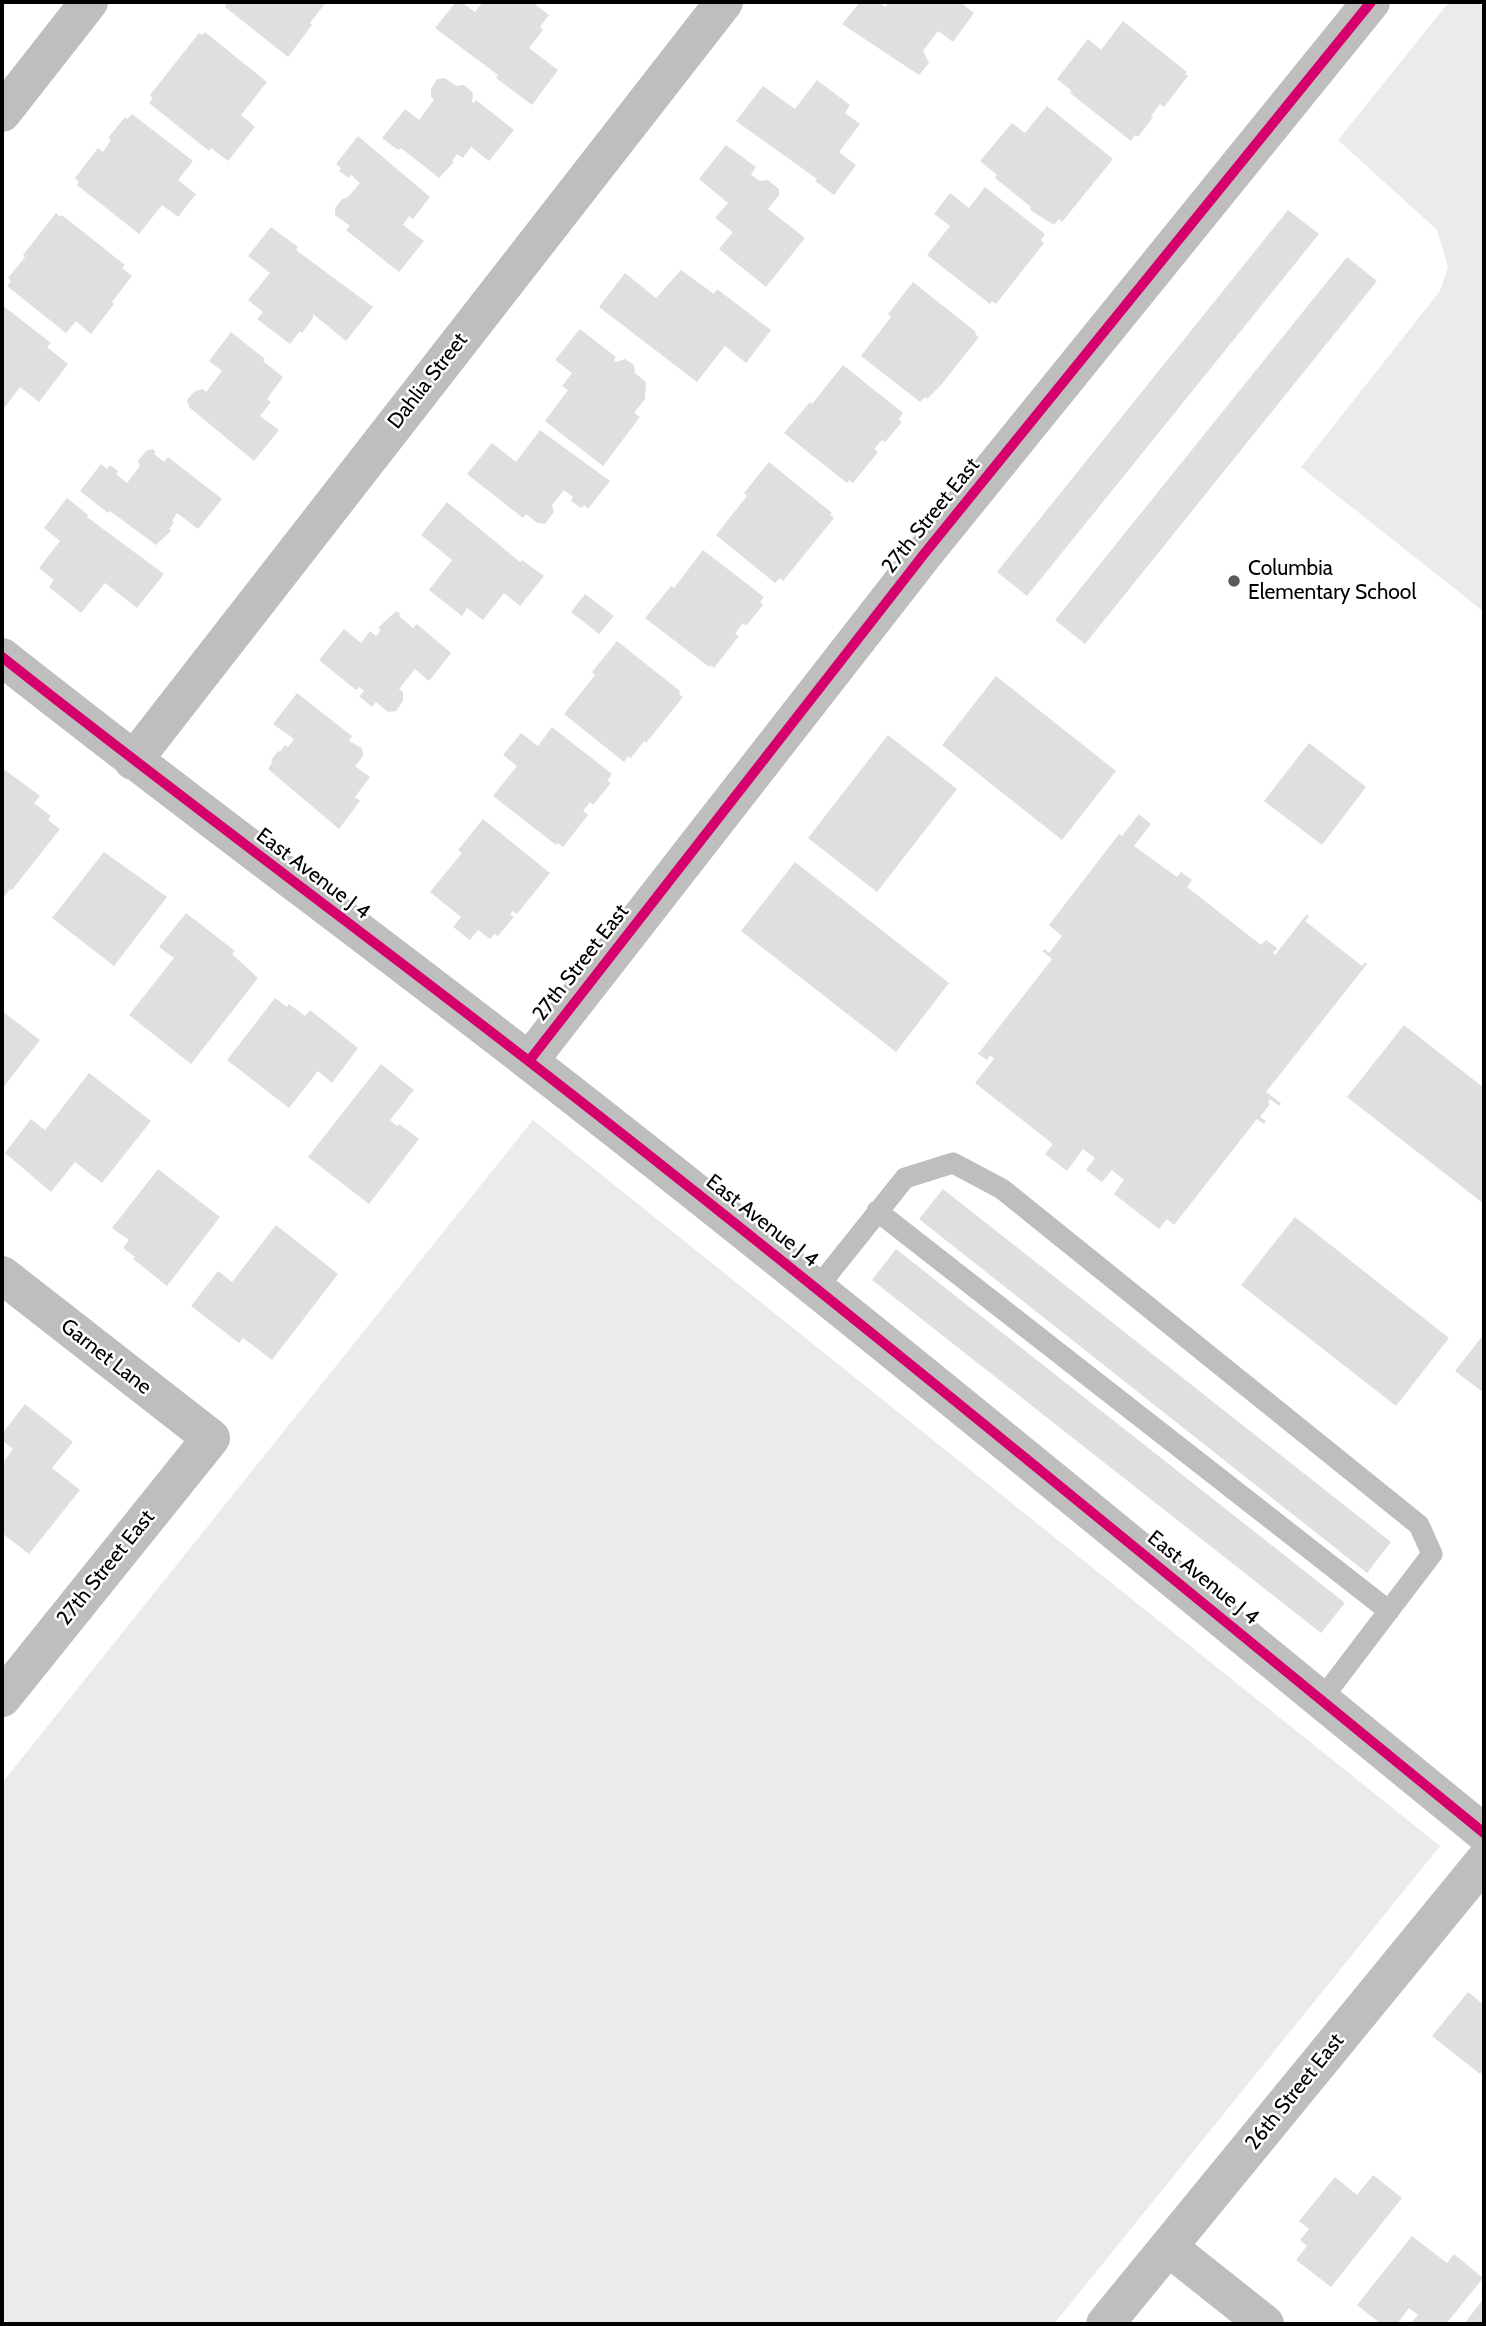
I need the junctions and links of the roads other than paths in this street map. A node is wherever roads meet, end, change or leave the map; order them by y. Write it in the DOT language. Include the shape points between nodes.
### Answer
graph roads {
  1 [pos="89,2"];
  2 [pos="723,2"];
  3 [pos="1371,2"];
  4 [pos="2,113"];
  5 [pos="2,657"];
  6 [pos="133,761"];
  7 [pos="529,1061"];
  8 [pos="877,1211"];
  9 [pos="2,1275"];
  10 [pos="817,1288"];
  11 [pos="211,1438"];
  12 [pos="1389,1611"];
  13 [pos="2,1698"];
  14 [pos="1321,1700"];
  15 [pos="1484,1833"];
  16 [pos="1484,1861"];
  17 [pos="1168,2247"];
  18 [pos="1105,2324"];
  19 [pos="1265,2324"];
  1 -- 4 [label="street"];
  2 -- 6 [label="street, Dahlia Street"];
  3 -- 7 [label="street, 27th Street East" via="924,554"];
  5 -- 6 [label="street, East Avenue J 4"];
  6 -- 7 [label="street, East Avenue J 4"];
  7 -- 10 [label="street, East Avenue J 4"];
  8 -- 10 [label="lane"];
  8 -- 12 [label="lane"];
  8 -- 12 [label="lane" via="905,1178 953,1163 1002,1189 1419,1525 1432,1554"];
  9 -- 11 [label="street, Garnet Lane"];
  10 -- 14 [label="street, East Avenue J 4"];
  11 -- 13 [label="street, 27th Street East"];
  12 -- 14 [label="lane"];
  14 -- 15 [label="street, East Avenue J 4"];
  16 -- 17 [label="street, 26th Street East"];
  17 -- 18 [label="street, 26th Street East"];
  17 -- 19 [label="street"];
}
